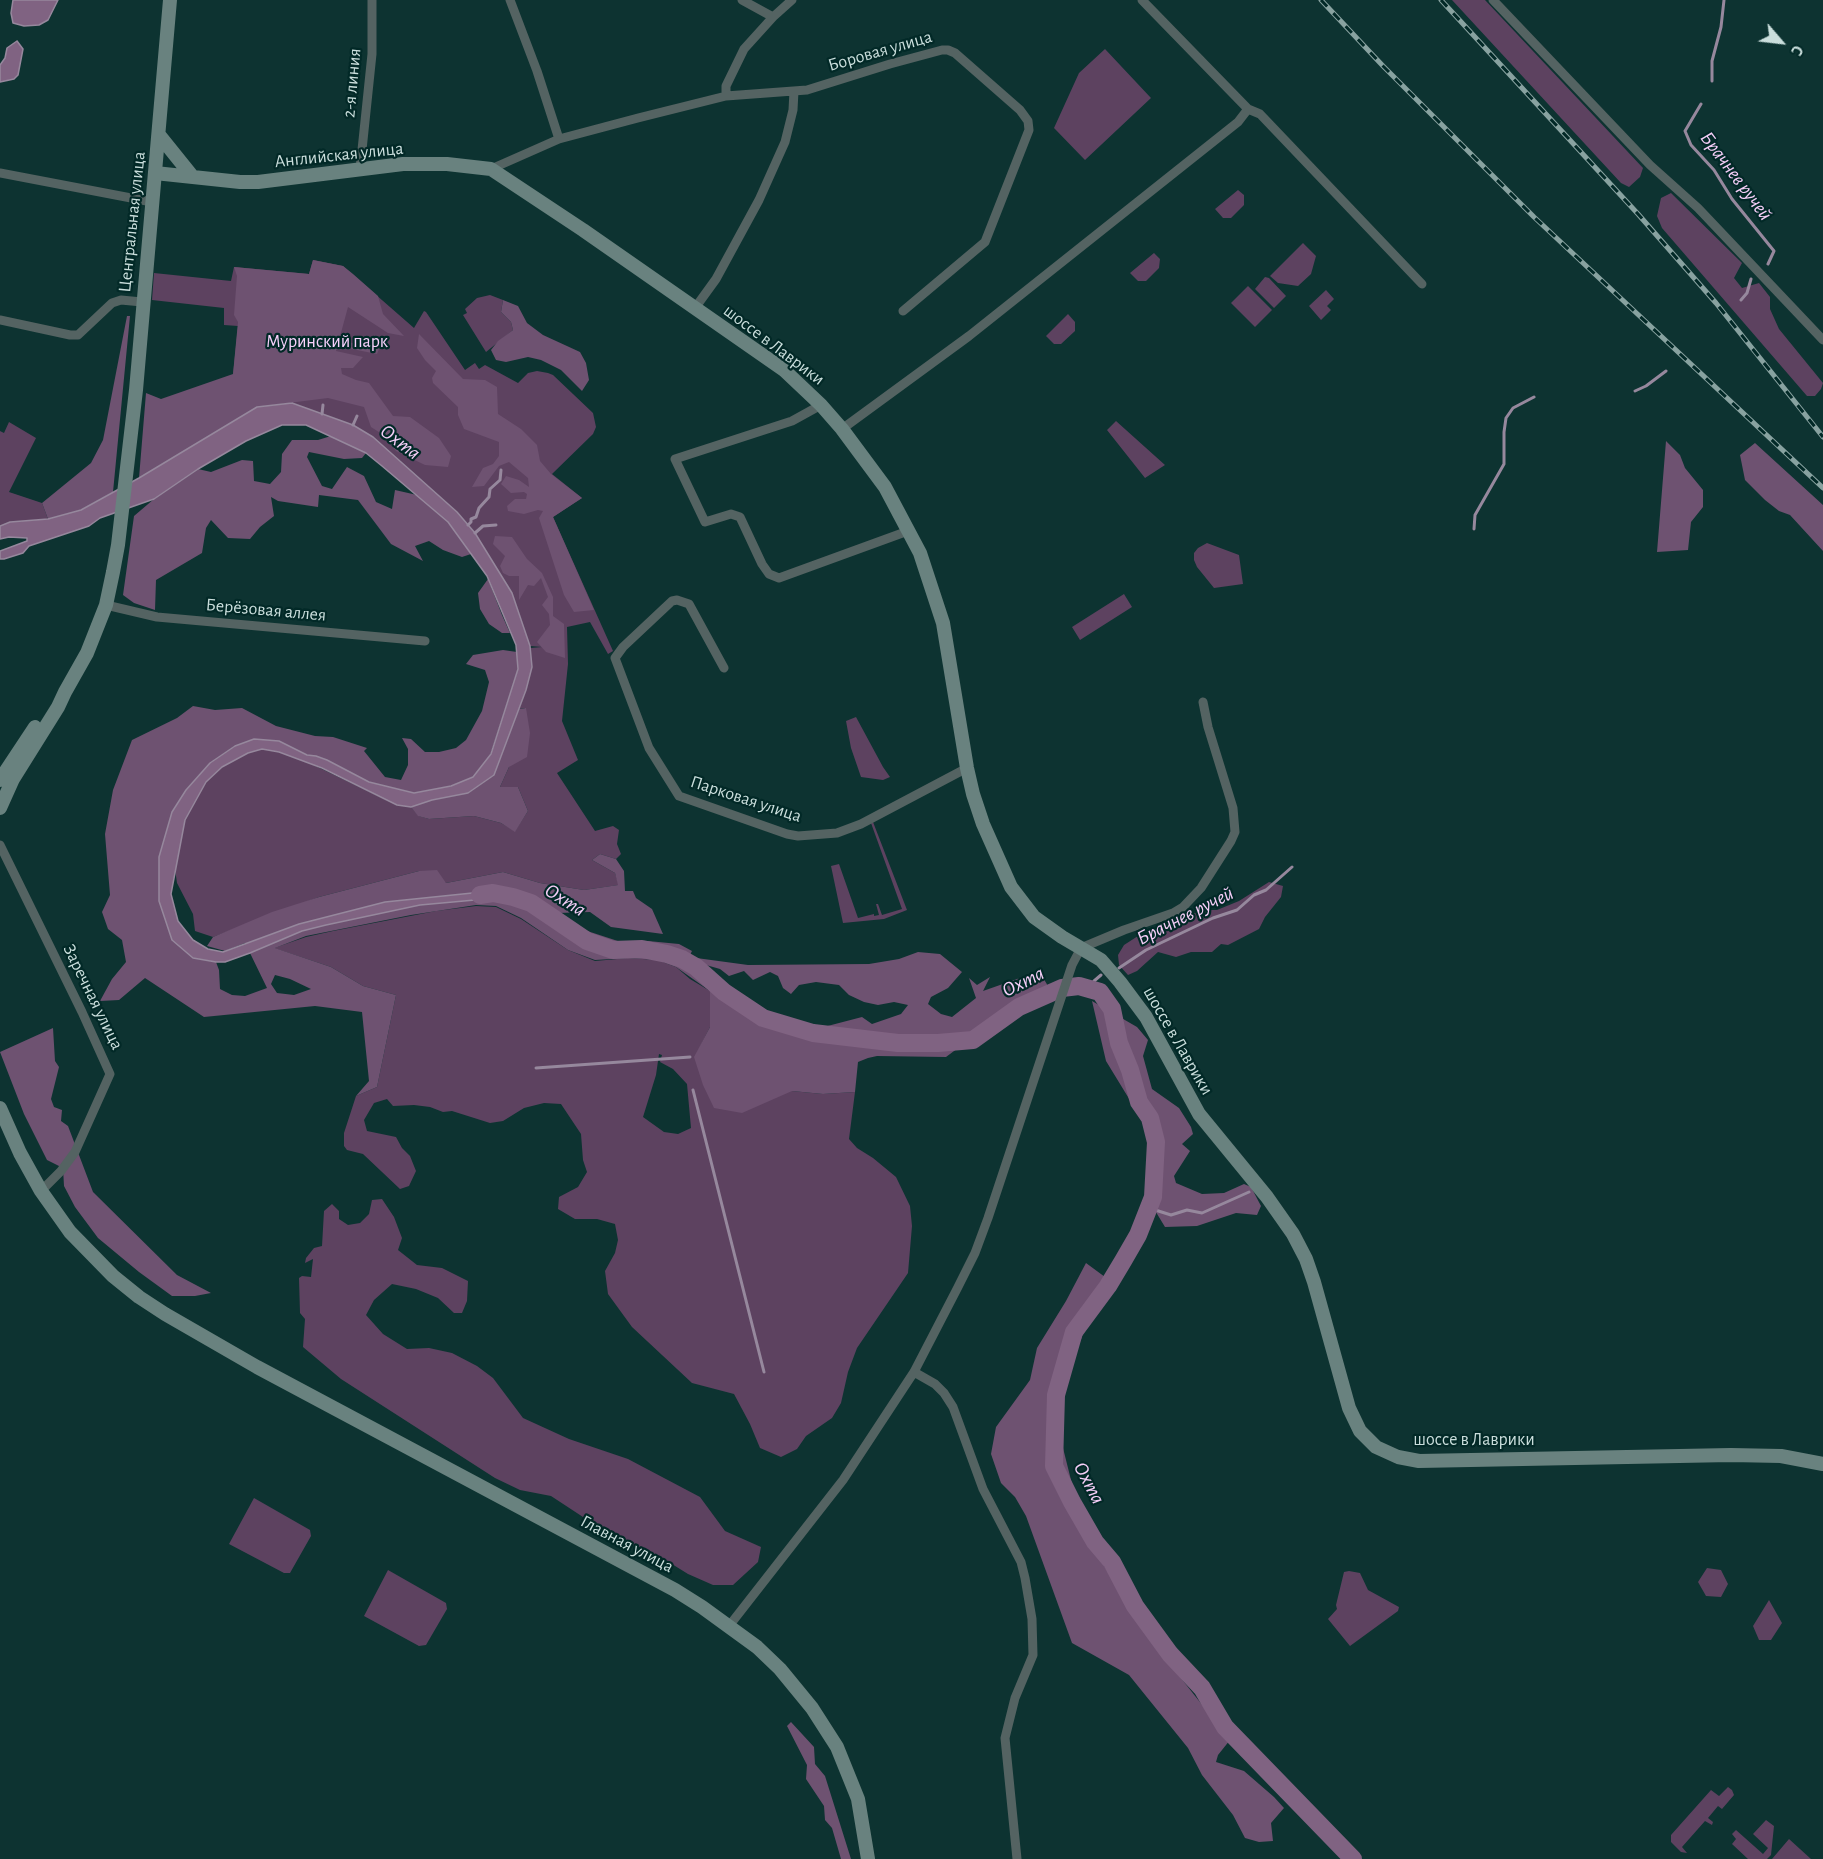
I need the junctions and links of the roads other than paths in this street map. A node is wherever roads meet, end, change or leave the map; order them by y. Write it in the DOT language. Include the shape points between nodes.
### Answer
graph roads {
  1 [pos="170,0"];
  2 [pos="372,0"];
  3 [pos="510,0"];
  4 [pos="742,0"];
  5 [pos="792,0"];
  6 [pos="1142,0"];
  7 [pos="1493,0"];
  8 [pos="772,17"];
  9 [pos="794,91"];
  10 [pos="726,96"];
  11 [pos="1248,109"];
  12 [pos="159,135"];
  13 [pos="559,139"];
  14 [pos="360,169"];
  15 [pos="491,169"];
  16 [pos="0,173"];
  17 [pos="155,174"];
  18 [pos="192,176"];
  19 [pos="152,202"];
  20 [pos="1422,284"];
  21 [pos="142,302"];
  22 [pos="695,308"];
  23 [pos="903,311"];
  24 [pos="0,320"];
  25 [pos="1823,340"];
  26 [pos="821,405"];
  27 [pos="842,429"];
  28 [pos="909,531"];
  29 [pos="106,605"];
  30 [pos="425,641"];
  31 [pos="724,668"];
  32 [pos="1203,702"];
  33 [pos="20,757"];
  34 [pos="967,768"];
  35 [pos="0,770"];
  36 [pos="0,781"];
  37 [pos="0,789"];
  38 [pos="0,803"];
  39 [pos="0,808"];
  40 [pos="0,845"];
  41 [pos="1081,948"];
  42 [pos="0,1108"];
  43 [pos="41,1191"];
  44 [pos="914,1372"];
  45 [pos="1823,1464"];
  46 [pos="729,1626"];
  47 [pos="868,1859"];
  48 [pos="1017,1859"];
  1 -- 12 [label="street, Центральная улица"];
  2 -- 14 [label="street, 2-я линия" via="372,54"];
  3 -- 13 [label="street"];
  4 -- 8 [label="street"];
  5 -- 8 [label="street"];
  6 -- 11 [label="street"];
  7 -- 25 [label="street"];
  8 -- 10 [label="street" via="744,49 726,86"];
  9 -- 10 [label="street, Боровая улица"];
  9 -- 22 [label="street" via="785,142 759,200 716,279"];
  9 -- 23 [label="street, Боровая улица" via="948,50 1028,121 1027,138 985,242"];
  10 -- 13 [label="street, Боровая улица"];
  11 -- 20 [label="street" via="1260,114"];
  11 -- 27 [label="street" via="1238,122 951,350"];
  12 -- 17 [label="street, Центральная улица"];
  12 -- 18 [label="street"];
  13 -- 15 [label="street, Боровая улица"];
  14 -- 15 [label="street, Английская улица" via="403,164"];
  14 -- 18 [label="street, Английская улица" via="258,182"];
  15 -- 22 [label="street, шоссе в Лаврики"];
  16 -- 19 [label="street"];
  17 -- 18 [label="street, Английская улица"];
  17 -- 19 [label="street, Центральная улица"];
  19 -- 21 [label="street, Центральная улица"];
  21 -- 24 [label="street" via="112,303 78,335"];
  21 -- 29 [label="street, Центральная улица" via="130,447"];
  22 -- 26 [label="street, шоссе в Лаврики" via="784,370"];
  26 -- 27 [label="street, шоссе в Лаврики"];
  26 -- 28 [label="street" via="792,421 675,459 705,522 731,514 740,517 762,564 769,574 780,578"];
  27 -- 28 [label="street, шоссе в Лаврики" via="885,487"];
  28 -- 34 [label="street, шоссе в Лаврики" via="940,610"];
  29 -- 30 [label="street, Берёзовая аллея" via="158,617"];
  29 -- 33 [label="street" via="87,653 58,708"];
  31 -- 34 [label="street, Парковая улица" via="689,604 677,600 615,658 649,748 679,796 787,834 837,833"];
  32 -- 41 [label="street" via="1233,808 1235,832 1231,841 1201,888 1183,907"];
  33 -- 35 [label="street"];
  33 -- 36 [label="street"];
  33 -- 39 [label="street"];
  34 -- 41 [label="street, шоссе в Лаврики" via="983,824 1011,886 1034,917"];
  37 -- 38 [label="street"];
  40 -- 43 [label="street, Заречная улица" via="110,1074 75,1152"];
  41 -- 44 [label="street" via="975,1253"];
  41 -- 45 [label="street, шоссе в Лаврики" via="1104,963 1143,1012 1199,1114 1293,1234 1314,1282 1349,1408 1360,1431 1376,1447 1419,1461 1731,1455 1781,1456"];
  42 -- 43 [label="street, Главная улица"];
  43 -- 46 [label="street, Главная улица" via="70,1232 113,1276 165,1314 675,1590"];
  44 -- 46 [label="street" via="843,1480"];
  44 -- 48 [label="street" via="940,1389 953,1407 983,1489 1021,1562 1032,1619 1033,1655 1015,1698 1005,1738"];
  46 -- 47 [label="street, Главная улица" via="780,1669 837,1747 858,1798"];
}
